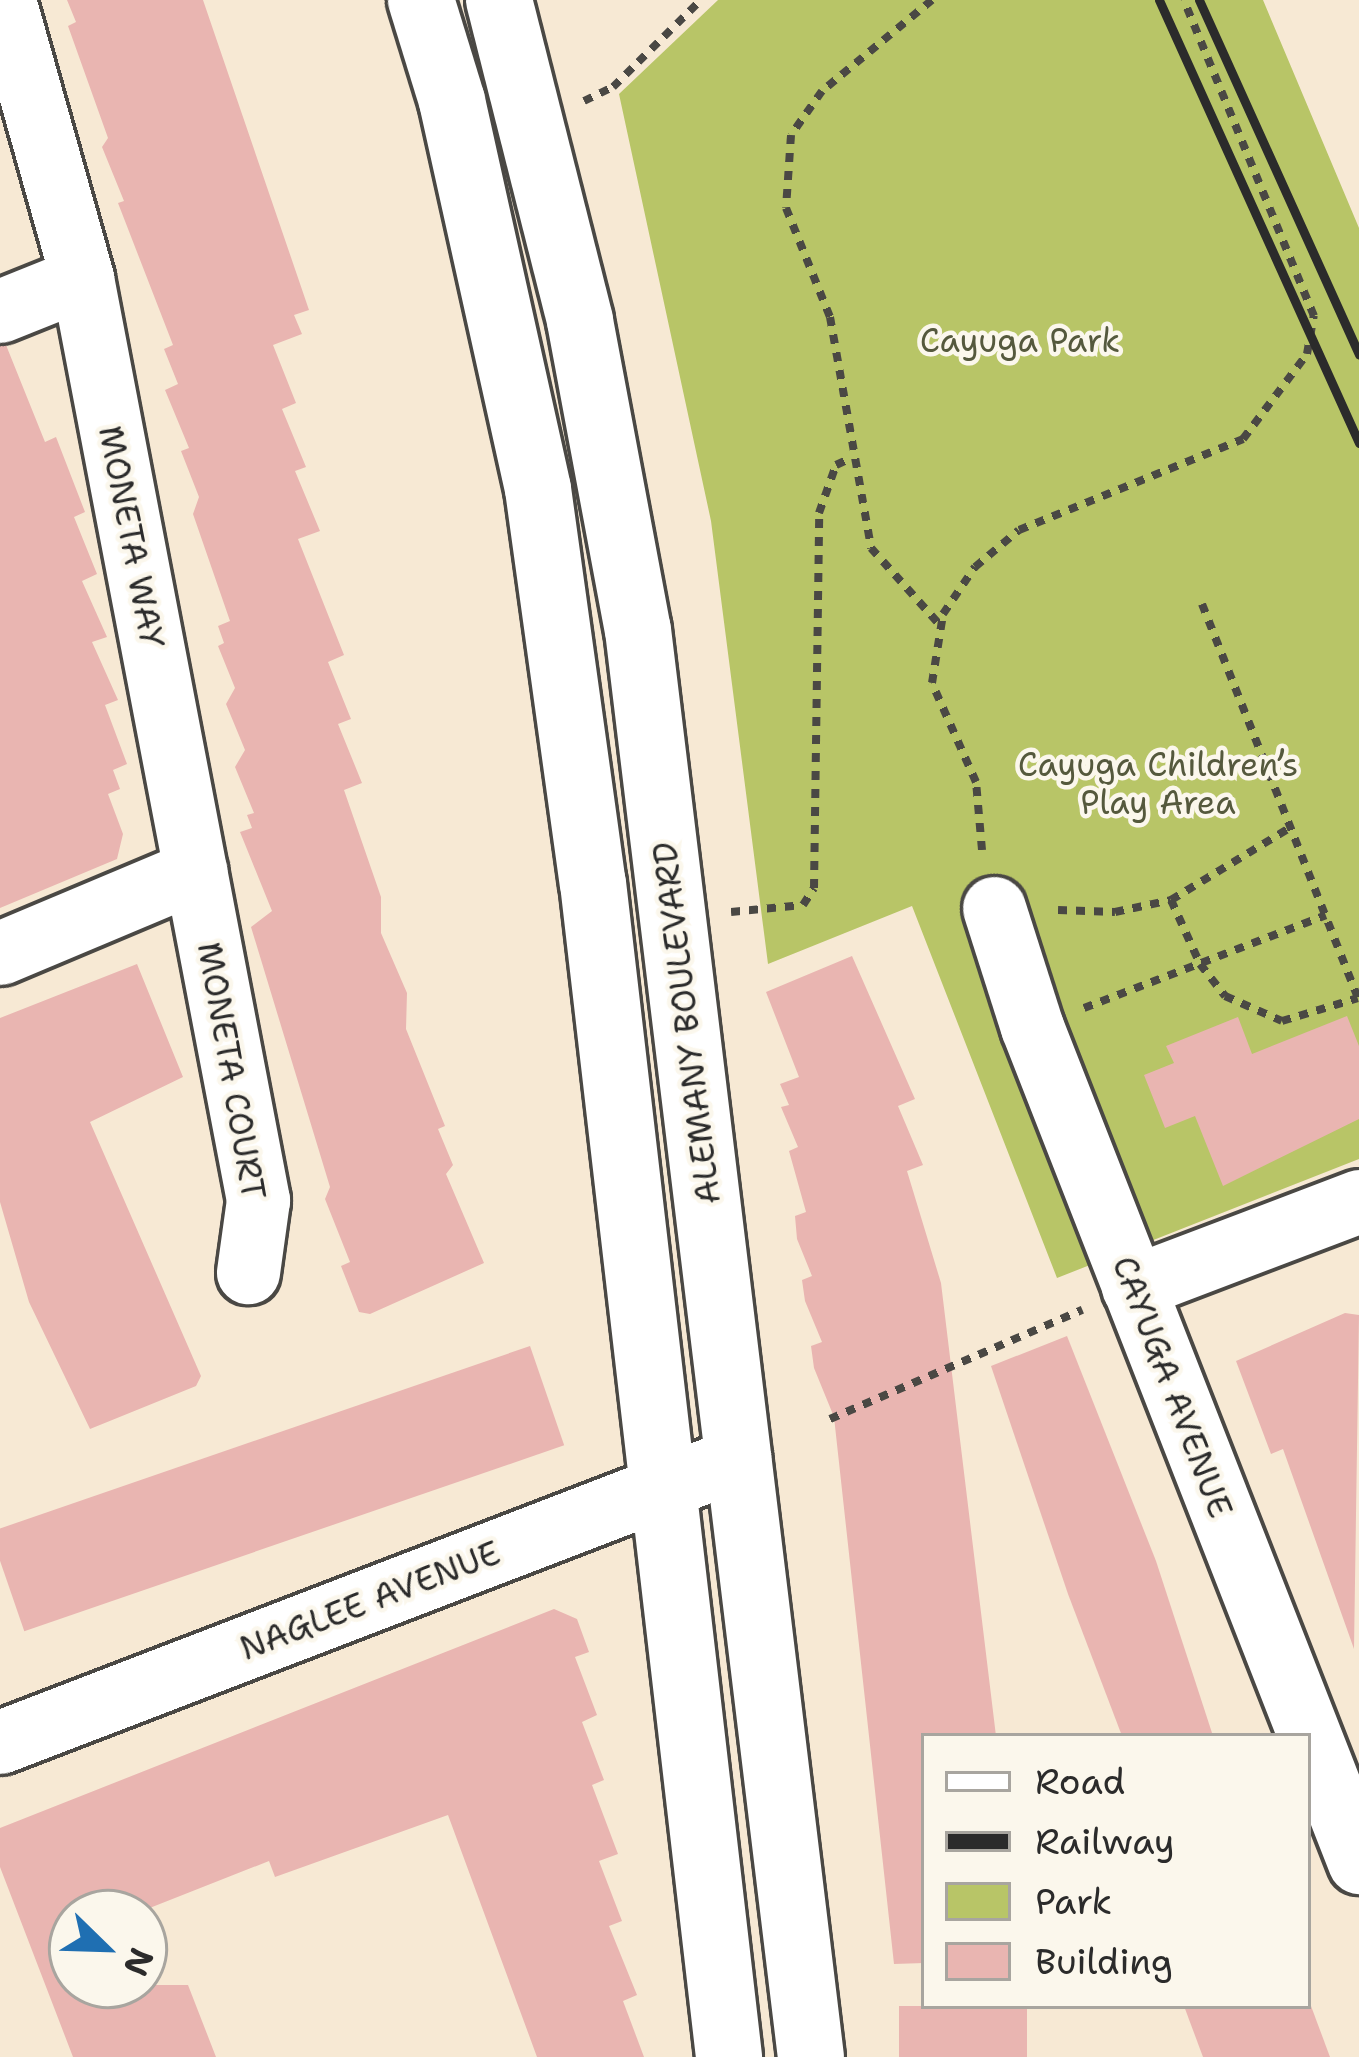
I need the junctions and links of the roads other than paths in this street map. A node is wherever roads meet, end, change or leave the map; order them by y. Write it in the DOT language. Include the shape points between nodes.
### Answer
graph roads {
  1 [pos="4,0"];
  2 [pos="421,0"];
  3 [pos="499,0"];
  4 [pos="82,278"];
  5 [pos="0,311"];
  6 [pos="195,871"];
  7 [pos="994,908"];
  8 [pos="0,953"];
  9 [pos="1359,1201"];
  10 [pos="248,1272"];
  11 [pos="1133,1287"];
  12 [pos="739,1458"];
  13 [pos="661,1488"];
  14 [pos="1308,1733"];
  15 [pos="1311,1740"];
  16 [pos="0,1742"];
  17 [pos="1359,1862"];
  18 [pos="729,2057"];
  19 [pos="811,2057"];
  1 -- 4 [label="street, MONETA WAY"];
  2 -- 13 [label="main road" via="452,101 538,489 593,883"];
  3 -- 12 [label="main road, ALEMANY BOULEVARD" via="534,126 638,630"];
  4 -- 5 [label="street"];
  4 -- 6 [label="street, MONETA WAY"];
  6 -- 8 [label="street"];
  6 -- 10 [label="street, MONETA COURT" via="258,1200"];
  7 -- 11 [label="street, CAYUGA AVENUE"];
  9 -- 11 [label="street"];
  11 -- 14 [label="street, CAYUGA AVENUE"];
  12 -- 13 [label="street, NAGLEE AVENUE"];
  12 -- 19 [label="main road, ALEMANY BOULEVARD"];
  13 -- 16 [label="street, NAGLEE AVENUE"];
  13 -- 18 [label="main road"];
  15 -- 17 [label="street, CAYUGA AVENUE"];
}
